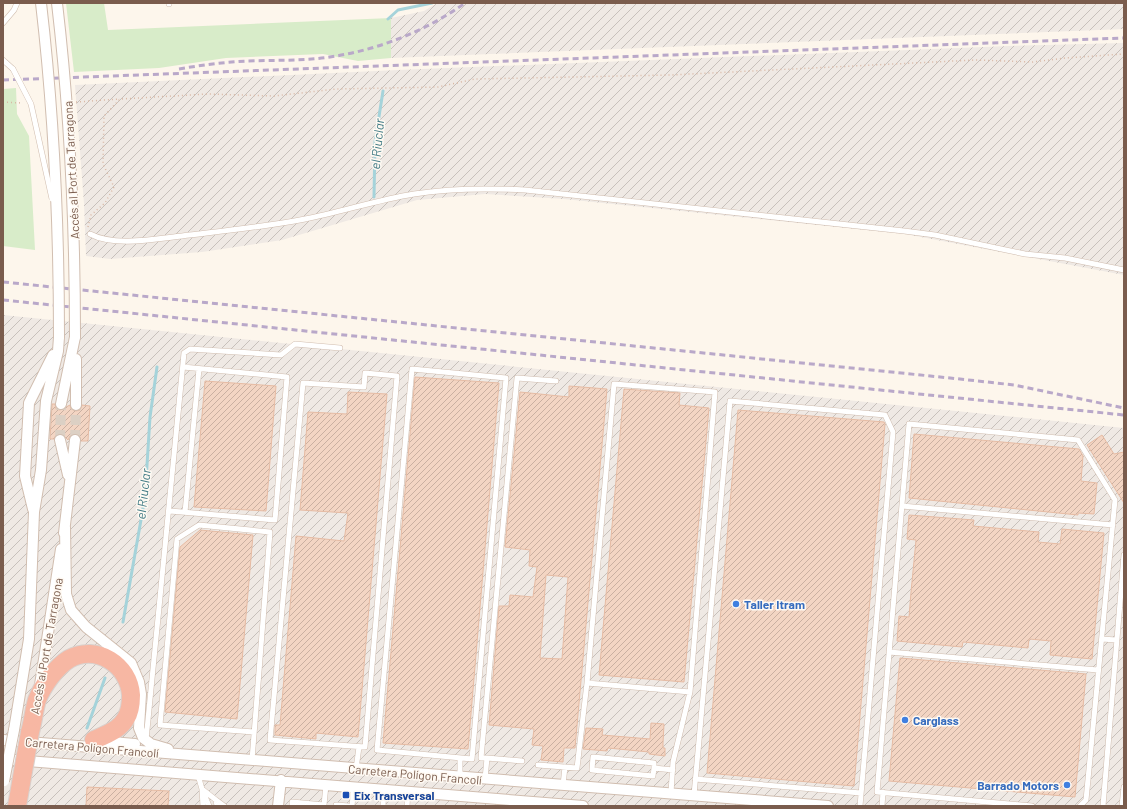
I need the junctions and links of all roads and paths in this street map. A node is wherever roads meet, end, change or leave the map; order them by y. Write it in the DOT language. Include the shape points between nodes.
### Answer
graph roads {
  1 [pos="17,3"];
  2 [pos="41,3"];
  3 [pos="57,3"];
  4 [pos="3,23"];
  5 [pos="1124,54"];
  6 [pos="3,60"];
  7 [pos="59,231"];
  8 [pos="90,234"];
  9 [pos="1124,270"];
  10 [pos="59,337"];
  11 [pos="75,337"];
  12 [pos="340,348"];
  13 [pos="183,367"];
  14 [pos="199,369"];
  15 [pos="556,381"];
  16 [pos="61,404"];
  17 [pos="76,405"];
  18 [pos="60,440"];
  19 [pos="75,440"];
  20 [pos="70,485"];
  21 [pos="902,506"];
  22 [pos="170,511"];
  23 [pos="34,512"];
  24 [pos="186,512"];
  25 [pos="1113,524"];
  26 [pos="65,527"];
  27 [pos="1124,555"];
  28 [pos="1102,639"];
  29 [pos="1116,640"];
  30 [pos="889,652"];
  31 [pos="1098,670"];
  32 [pos="587,683"];
  33 [pos="690,692"];
  34 [pos="38,699"];
  35 [pos="22,731"];
  36 [pos="254,732"];
  37 [pos="3,740"];
  38 [pos="94,740"];
  39 [pos="146,741"];
  40 [pos="55,745"];
  41 [pos="359,747"];
  42 [pos="190,755"];
  43 [pos="460,758"];
  44 [pos="487,758"];
  45 [pos="3,759"];
  46 [pos="252,760"];
  47 [pos="522,762"];
  48 [pos="538,764"];
  49 [pos="565,767"];
  50 [pos="654,768"];
  51 [pos="356,769"];
  52 [pos="673,770"];
  53 [pos="198,774"];
  54 [pos="460,777"];
  55 [pos="486,779"];
  56 [pos="695,779"];
  57 [pos="281,780"];
  58 [pos="10,784"];
  59 [pos="326,784"];
  60 [pos="563,785"];
  61 [pos="354,786"];
  62 [pos="1124,787"];
  63 [pos="202,789"];
  64 [pos="384,789"];
  65 [pos="408,791"];
  66 [pos="883,792"];
  67 [pos="671,793"];
  68 [pos="861,793"];
  69 [pos="694,795"];
  70 [pos="216,803"];
  71 [pos="505,803"];
  72 [pos="336,805"];
  73 [pos="551,805"];
  74 [pos="812,805"];
  75 [pos="17,806"];
  76 [pos="203,806"];
  77 [pos="208,806"];
  78 [pos="224,806"];
  79 [pos="278,806"];
  80 [pos="292,806"];
  81 [pos="349,806"];
  82 [pos="352,806"];
  83 [pos="383,806"];
  84 [pos="407,806"];
  85 [pos="584,806"];
  86 [pos="798,806"];
  87 [pos="828,806"];
  88 [pos="860,806"];
  89 [pos="882,806"];
  90 [pos="1032,806"];
  91 [pos="1080,806"];
  92 [pos="1104,806"];
  93 [pos="1122,806"];
  1 -- 4 [label="lane"];
  2 -- 7 [label="street, Accés al Port de Tarragona, bridge"];
  3 -- 11 [label="street, Accés al Port de Tarragona, bridge" via="67,96 73,197"];
  5 -- 8 [label="path" via="1033,62 975,60 670,75 475,79 438,87 336,89 274,96 208,94 120,99 104,116 103,164 114,187 105,203 91,215 88,228"];
  6 -- 7 [label="lane, bridge" via="24,86 32,104"];
  7 -- 10 [label="street, Accés al Port de Tarragona, bridge"];
  8 -- 9 [label="lane" via="110,242 169,237 305,219 413,194 449,189 488,188 904,230"];
  10 -- 23 [label="street, Accés al Port de Tarragona" via="46,401 41,470"];
  10 -- 23 [label="street, Accés al Port de Tarragona" via="56,349 29,403 25,476"];
  11 -- 16 [label="street, Accés al Port de Tarragona"];
  11 -- 17 [label="street, Accés al Port de Tarragona"];
  12 -- 13 [label="lane" via="295,344 281,356 190,349 184,353"];
  13 -- 14 [label="lane"];
  13 -- 22 [label="lane"];
  14 -- 24 [label="lane"];
  14 -- 24 [label="lane" via="287,377 275,520"];
  15 -- 44 [label="lane" via="517,378 481,758"];
  18 -- 20 [label="street, Accés al Port de Tarragona"];
  19 -- 20 [label="street, Accés al Port de Tarragona"];
  20 -- 26 [label="street, Accés al Port de Tarragona"];
  21 -- 25 [label="lane"];
  21 -- 25 [label="lane" via="909,424 1078,440 1115,500"];
  21 -- 30 [label="lane"];
  22 -- 24 [label="lane"];
  22 -- 39 [label="lane"];
  23 -- 35 [label="street, Accés al Port de Tarragona"];
  25 -- 28 [label="lane"];
  26 -- 34 [label="street, Accés al Port de Tarragona"];
  26 -- 39 [label="street" via="66,594 71,610 86,627 126,658 136,672 141,694 139,728"];
  27 -- 29 [label="lane"];
  28 -- 29 [label="lane"];
  28 -- 31 [label="lane"];
  29 -- 92 [label="lane"];
  30 -- 31 [label="lane"];
  30 -- 66 [label="lane" via="877,792"];
  31 -- 91 [label="lane" via="1086,800"];
  32 -- 33 [label="lane"];
  32 -- 33 [label="lane" via="614,384 715,392"];
  32 -- 49 [label="lane" via="577,768"];
  33 -- 52 [label="lane"];
  34 -- 35 [label="highway, Accés al Port de Tarragona"];
  34 -- 38 [label="highway" via="57,669 70,659 87,654 100,655 111,660 127,676 131,700 127,718 120,726"];
  35 -- 58 [label="highway, Accés al Port de Tarragona, bridge"];
  36 -- 36 [label="lane" via="160,725 177,539 199,525 270,532"];
  36 -- 46 [label="lane"];
  37 -- 40 [label="street, Carretera Polígon Francolí"];
  38 -- 39 [label="street" via="139,744"];
  38 -- 40 [label="street"];
  39 -- 42 [label="street"];
  40 -- 42 [label="street, Carretera Polígon Francolí"];
  41 -- 41 [label="lane" via="270,740 303,383 364,387 365,373 397,376 365,747"];
  41 -- 51 [label="lane"];
  42 -- 46 [label="street, Carretera Polígon Francolí"];
  43 -- 43 [label="lane" via="377,750 412,369 506,378 472,759"];
  43 -- 54 [label="lane"];
  44 -- 47 [label="lane"];
  44 -- 55 [label="lane"];
  45 -- 53 [label="street, Carretera Polígon Francolí"];
  46 -- 51 [label="street, Carretera Polígon Francolí"];
  48 -- 49 [label="lane"];
  49 -- 60 [label="lane"];
  50 -- 50 [label="lane" via="653,776 592,770 593,757 654,763"];
  50 -- 52 [label="lane"];
  51 -- 54 [label="street, Carretera Polígon Francolí"];
  52 -- 67 [label="lane"];
  53 -- 57 [label="street, Carretera Polígon Francolí"];
  53 -- 63 [label="lane"];
  54 -- 55 [label="street, Carretera Polígon Francolí"];
  55 -- 60 [label="street, Carretera Polígon Francolí"];
  56 -- 68 [label="lane"];
  56 -- 68 [label="lane" via="730,401 885,415 893,432"];
  56 -- 69 [label="lane"];
  57 -- 59 [label="street, Carretera Polígon Francolí"];
  57 -- 79 [label="street"];
  58 -- 75 [label="highway, Accés al Port de Tarragona"];
  59 -- 61 [label="street, Carretera Polígon Francolí"];
  59 -- 80 [label="lane" via="324,805 292,802"];
  60 -- 67 [label="street, Carretera Polígon Francolí"];
  61 -- 64 [label="street, Carretera Polígon Francolí"];
  61 -- 82 [label="lane"];
  62 -- 93 [label="lane"];
  63 -- 70 [label="lane"];
  63 -- 76 [label="lane"];
  63 -- 77 [label="lane"];
  64 -- 65 [label="street, Carretera Polígon Francolí"];
  64 -- 83 [label="lane"];
  65 -- 71 [label="street, Carretera Polígon Francolí"];
  65 -- 84 [label="lane"];
  66 -- 89 [label="lane"];
  66 -- 90 [label="lane"];
  67 -- 69 [label="street, Carretera Polígon Francolí"];
  68 -- 88 [label="lane"];
  69 -- 74 [label="street, Carretera Polígon Francolí"];
  70 -- 78 [label="lane"];
  71 -- 73 [label="street, Carretera Polígon Francolí"];
  72 -- 81 [label="lane"];
  73 -- 85 [label="street, Carretera Polígon Francolí"];
  74 -- 86 [label="lane"];
  74 -- 87 [label="street, Carretera Polígon Francolí"];
}
